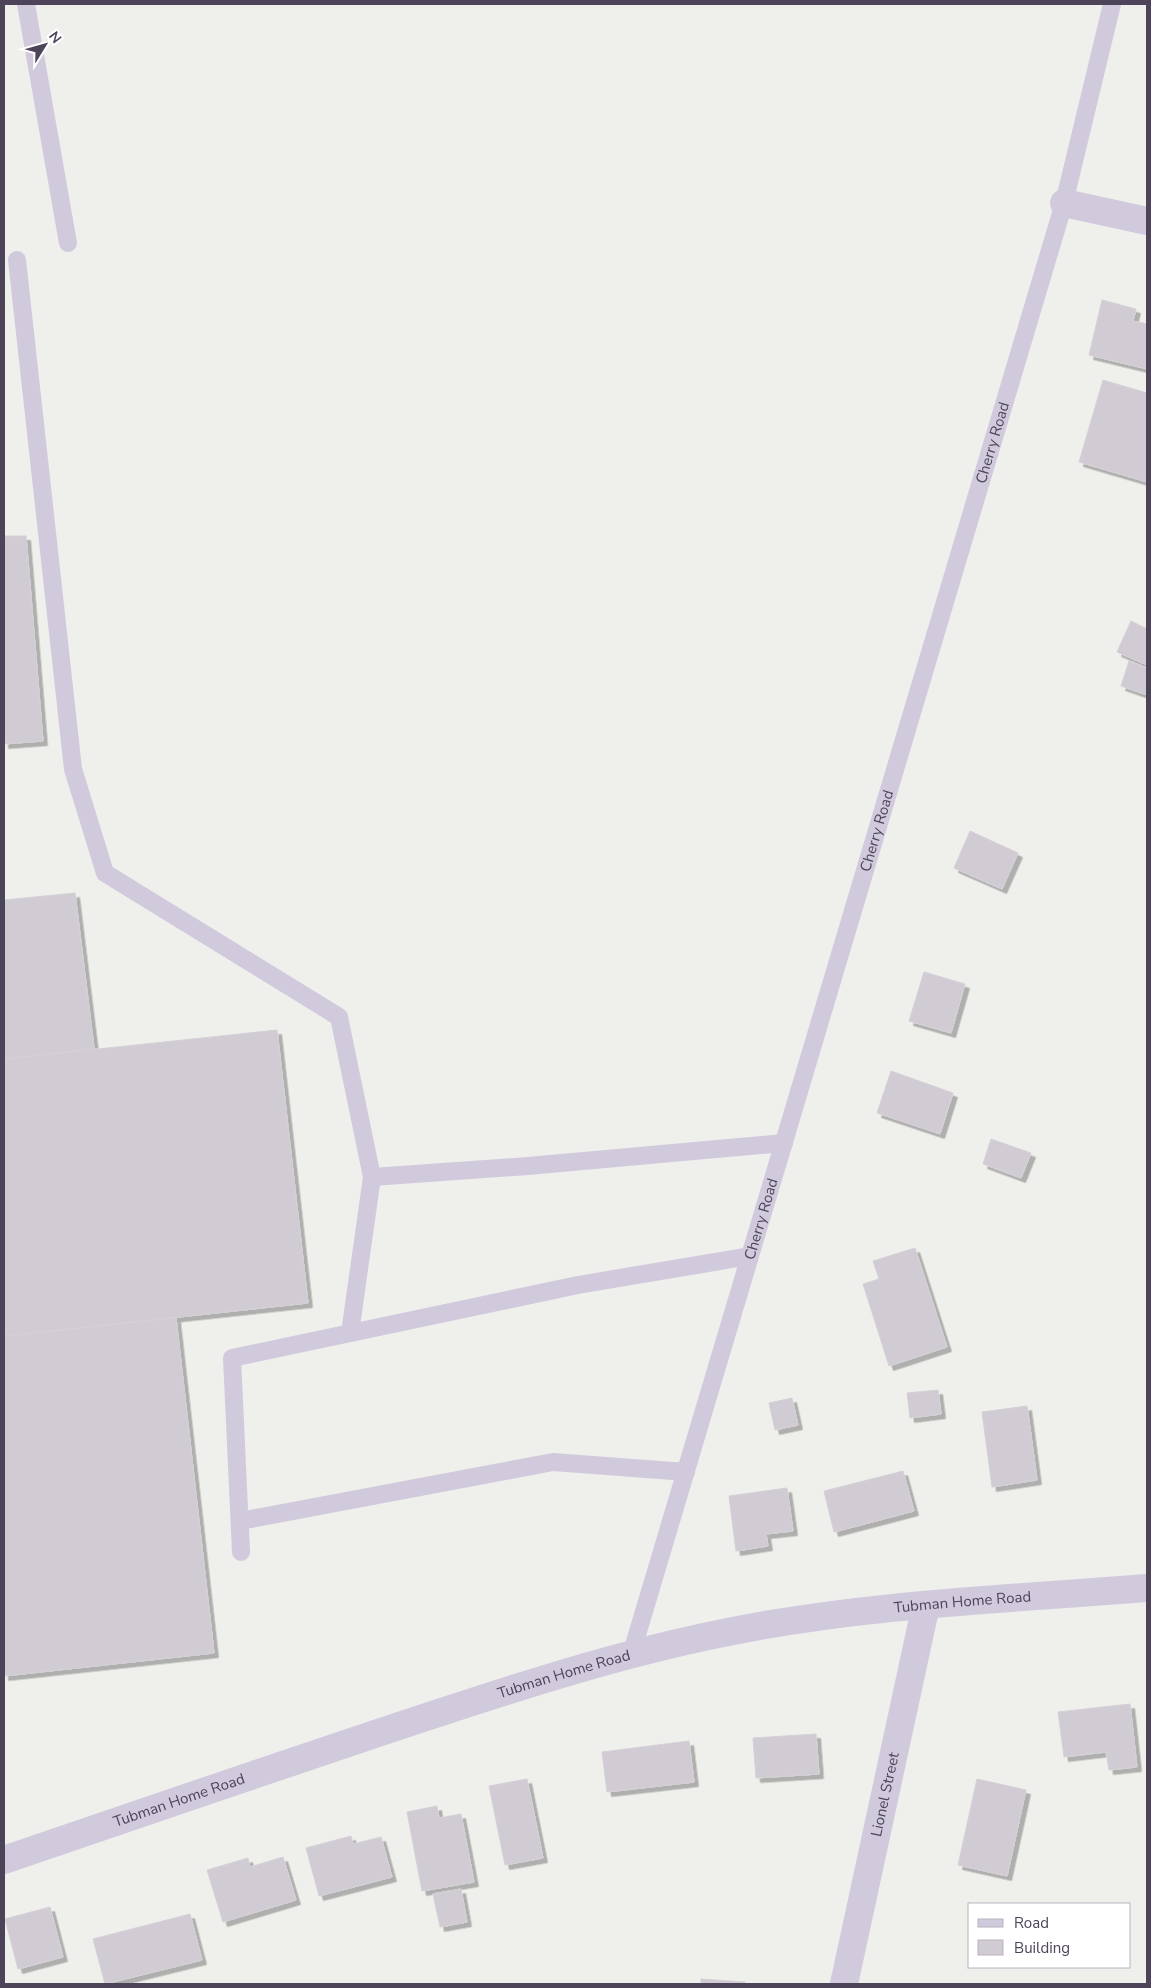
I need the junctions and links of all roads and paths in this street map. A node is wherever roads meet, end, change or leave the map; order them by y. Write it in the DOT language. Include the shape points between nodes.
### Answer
graph roads {
  1 [pos="26,4"];
  2 [pos="1112,4"];
  3 [pos="1064,203"];
  4 [pos="1147,221"];
  5 [pos="68,243"];
  6 [pos="17,260"];
  7 [pos="784,1143"];
  8 [pos="372,1177"];
  9 [pos="750,1256"];
  10 [pos="350,1333"];
  11 [pos="686,1472"];
  12 [pos="240,1522"];
  13 [pos="241,1552"];
  14 [pos="1147,1588"];
  15 [pos="926,1605"];
  16 [pos="631,1655"];
  17 [pos="4,1860"];
  18 [pos="844,1984"];
  1 -- 5 [label="lane"];
  2 -- 3 [label="lane, Cherry Road"];
  3 -- 4 [label="street"];
  3 -- 7 [label="lane, Cherry Road"];
  6 -- 8 [label="lane" via="73,769 105,873 339,1017"];
  7 -- 8 [label="lane"];
  7 -- 9 [label="lane, Cherry Road"];
  8 -- 10 [label="lane"];
  9 -- 10 [label="lane" via="578,1285"];
  9 -- 11 [label="lane, Cherry Road"];
  10 -- 12 [label="lane" via="232,1358"];
  11 -- 12 [label="lane" via="553,1462"];
  11 -- 16 [label="lane, Cherry Road"];
  12 -- 13 [label="lane"];
  14 -- 15 [label="street, Tubman Home Road"];
  15 -- 16 [label="street, Tubman Home Road" via="728,1632"];
  15 -- 18 [label="street, Lionel Street"];
  16 -- 17 [label="street, Tubman Home Road" via="478,1700"];
}
